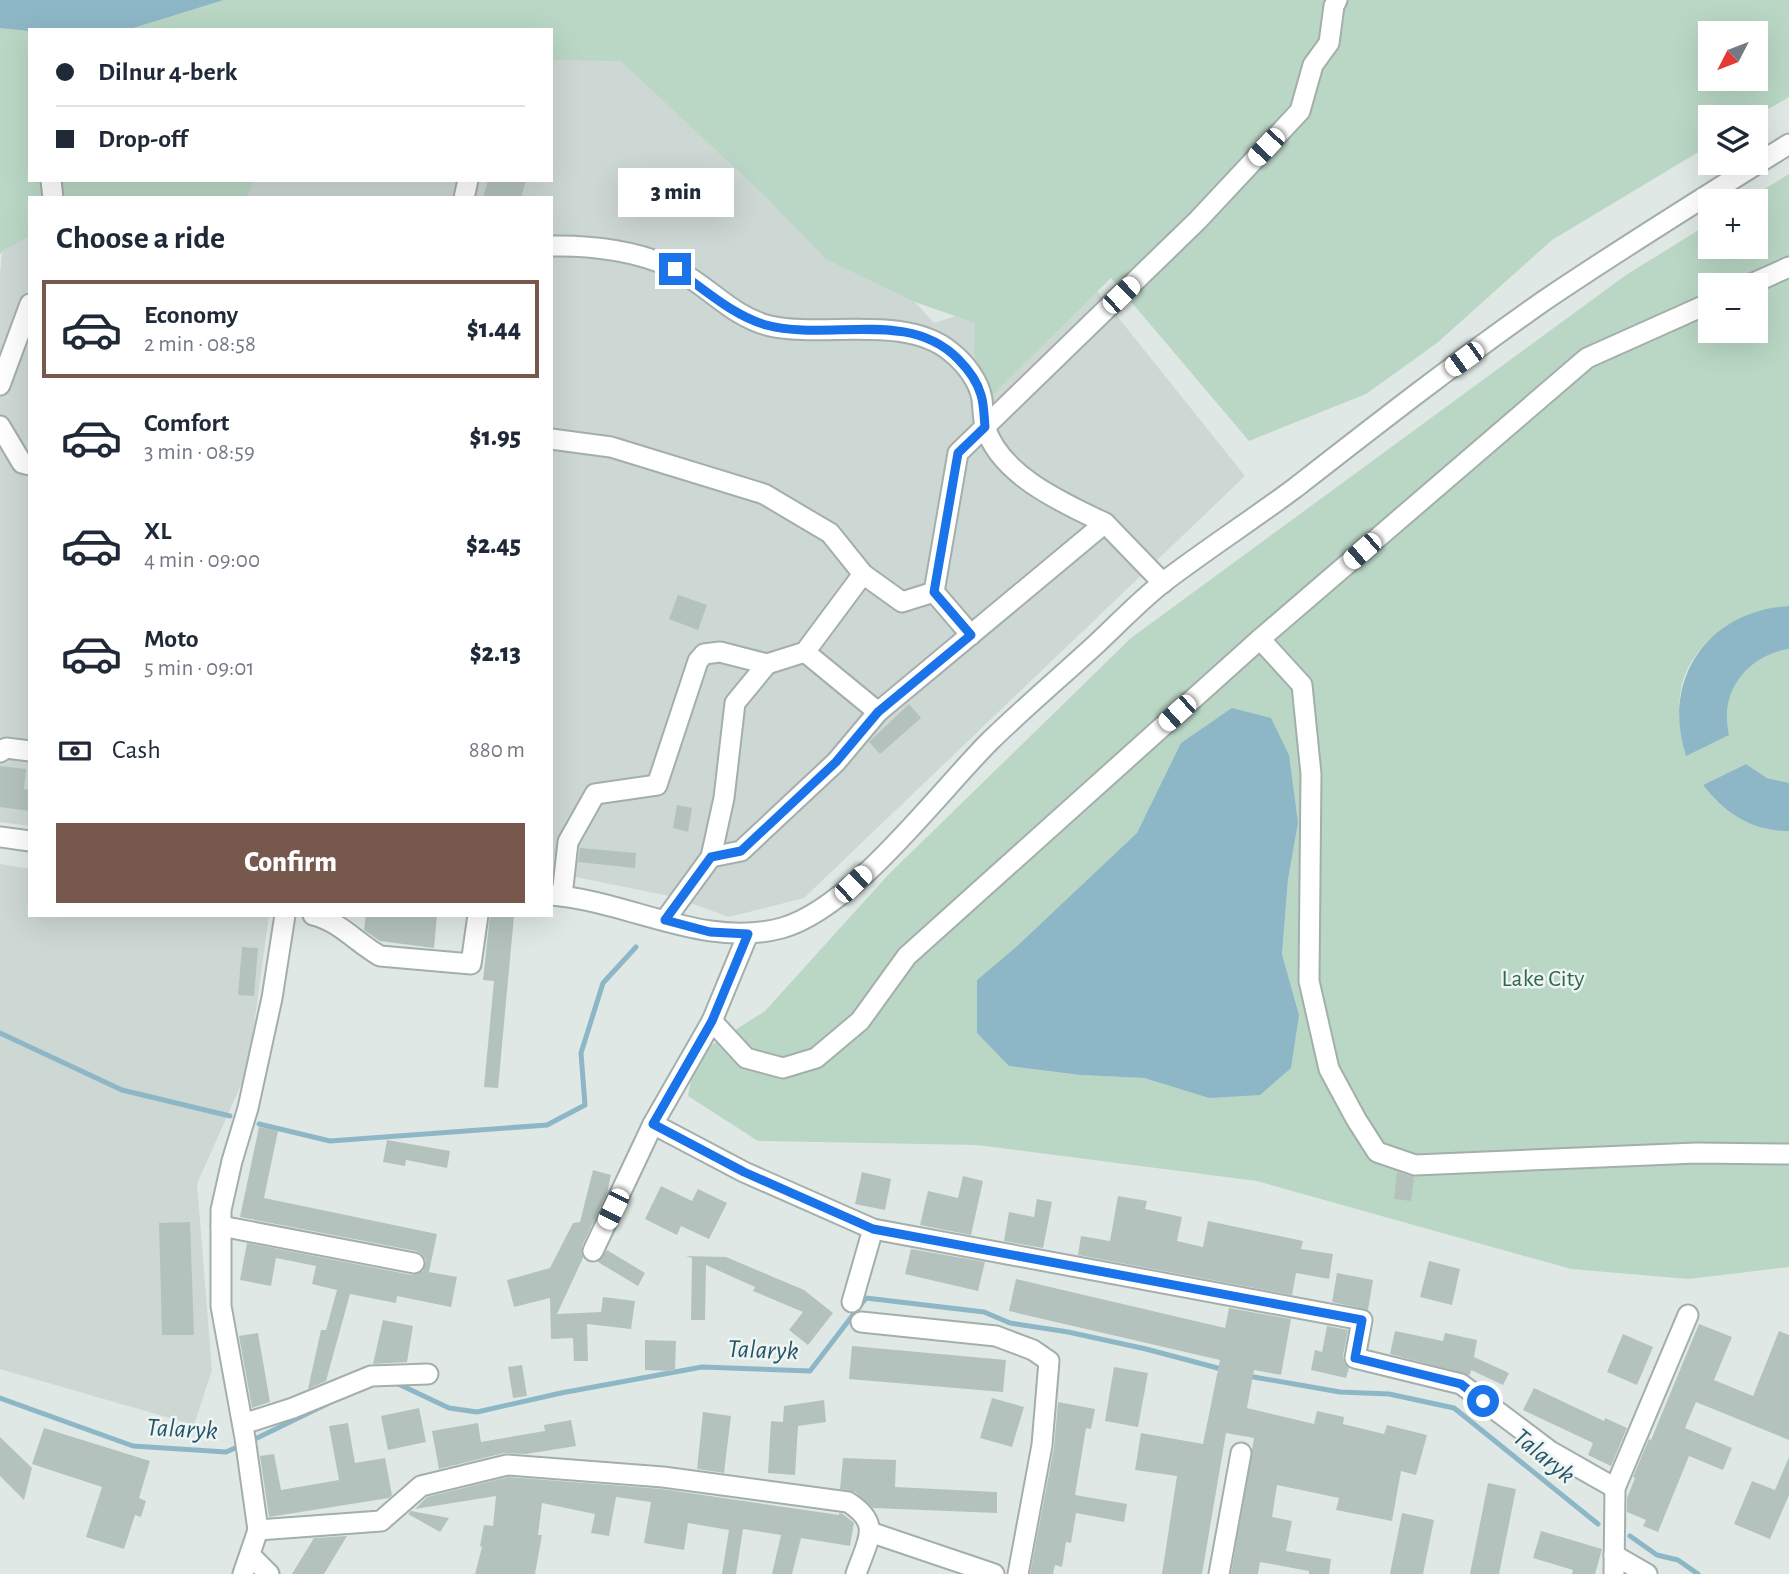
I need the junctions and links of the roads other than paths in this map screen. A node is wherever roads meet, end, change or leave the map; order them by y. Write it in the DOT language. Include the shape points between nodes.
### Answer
graph roads {
  1 [pos="1337,0"];
  2 [pos="1789,144"];
  3 [pos="553,246"];
  4 [pos="1789,267"];
  5 [pos="1768,276"];
  6 [pos="1698,308"];
  7 [pos="28,309"];
  8 [pos="0,385"];
  9 [pos="0,426"];
  10 [pos="985,427"];
  11 [pos="553,439"];
  12 [pos="28,464"];
  13 [pos="1105,523"];
  14 [pos="863,574"];
  15 [pos="1163,583"];
  16 [pos="934,592"];
  17 [pos="971,635"];
  18 [pos="1260,639"];
  19 [pos="805,652"];
  20 [pos="767,664"];
  21 [pos="878,712"];
  22 [pos="28,751"];
  23 [pos="0,752"];
  24 [pos="0,837"];
  25 [pos="28,841"];
  26 [pos="711,857"];
  27 [pos="557,896"];
  28 [pos="285,917"];
  29 [pos="317,917"];
  30 [pos="478,917"];
  31 [pos="665,920"];
  32 [pos="748,934"];
  33 [pos="712,1021"];
  34 [pos="653,1124"];
  35 [pos="1789,1154"];
  36 [pos="221,1226"];
  37 [pos="873,1229"];
  38 [pos="593,1251"];
  39 [pos="414,1264"];
  40 [pos="852,1302"];
  41 [pos="1688,1315"];
  42 [pos="861,1322"];
  43 [pos="428,1374"];
  44 [pos="245,1438"];
  45 [pos="1241,1453"];
  46 [pos="1615,1488"];
  47 [pos="258,1530"];
  48 [pos="870,1532"];
  49 [pos="1614,1564"];
  50 [pos="247,1565"];
  51 [pos="270,1574"];
  52 [pos="856,1574"];
  53 [pos="994,1574"];
  54 [pos="1018,1574"];
  55 [pos="1219,1574"];
  56 [pos="1647,1574"];
  1 -- 10 [label="street" via="1329,43 1313,65 1300,111 1198,220"];
  2 -- 15 [label="street" via="1542,303"];
  3 -- 10 [label="street" via="613,248 675,269 741,316 769,326 914,333 949,350 971,372 982,395"];
  4 -- 5 [label="street"];
  6 -- 18 [label="street" via="1587,358"];
  7 -- 8 [label="street"];
  9 -- 12 [label="street" via="22,463"];
  10 -- 13 [label="street" via="1002,457 1039,491"];
  10 -- 16 [label="street" via="958,453"];
  11 -- 14 [label="street" via="611,447 764,494 830,533"];
  13 -- 15 [label="street"];
  13 -- 17 [label="street"];
  14 -- 16 [label="street" via="902,602"];
  14 -- 19 [label="street"];
  15 -- 32 [label="street" via="991,741 853,884 817,912 785,927"];
  16 -- 17 [label="street"];
  17 -- 21 [label="street"];
  18 -- 33 [label="street" via="907,956 860,1021 816,1058 783,1068 746,1058"];
  18 -- 35 [label="street" via="1302,684 1311,774 1309,981 1329,1069 1377,1152 1415,1165 1696,1153"];
  19 -- 20 [label="street"];
  19 -- 21 [label="street"];
  20 -- 26 [label="street" via="735,703 724,798"];
  20 -- 27 [label="street" via="720,652 704,654 657,785 595,794 568,842"];
  21 -- 26 [label="street" via="836,762 741,851"];
  22 -- 23 [label="street" via="6,748"];
  24 -- 25 [label="street"];
  26 -- 31 [label="street"];
  27 -- 31 [label="street"];
  28 -- 36 [label="street" via="272,998"];
  29 -- 30 [label="street" via="380,956 471,964"];
  31 -- 32 [label="street" via="710,932"];
  32 -- 33 [label="street"];
  33 -- 34 [label="street"];
  34 -- 37 [label="street" via="744,1172"];
  34 -- 38 [label="street"];
  36 -- 39 [label="street"];
  36 -- 44 [label="street" via="220,1306"];
  37 -- 40 [label="street"];
  37 -- 46 [label="street" via="1362,1320 1355,1358 1461,1384 1550,1451"];
  41 -- 46 [label="street"];
  42 -- 54 [label="street" via="996,1336 1049,1361 1042,1445"];
  43 -- 44 [label="street" via="371,1376 293,1408"];
  44 -- 47 [label="street"];
  45 -- 55 [label="street"];
  46 -- 49 [label="street"];
  47 -- 48 [label="street" via="381,1521 421,1486 506,1465 663,1477 848,1502 863,1511"];
  47 -- 50 [label="street"];
  48 -- 52 [label="street"];
  48 -- 53 [label="street"];
  49 -- 56 [label="street"];
  50 -- 51 [label="street"];
}
